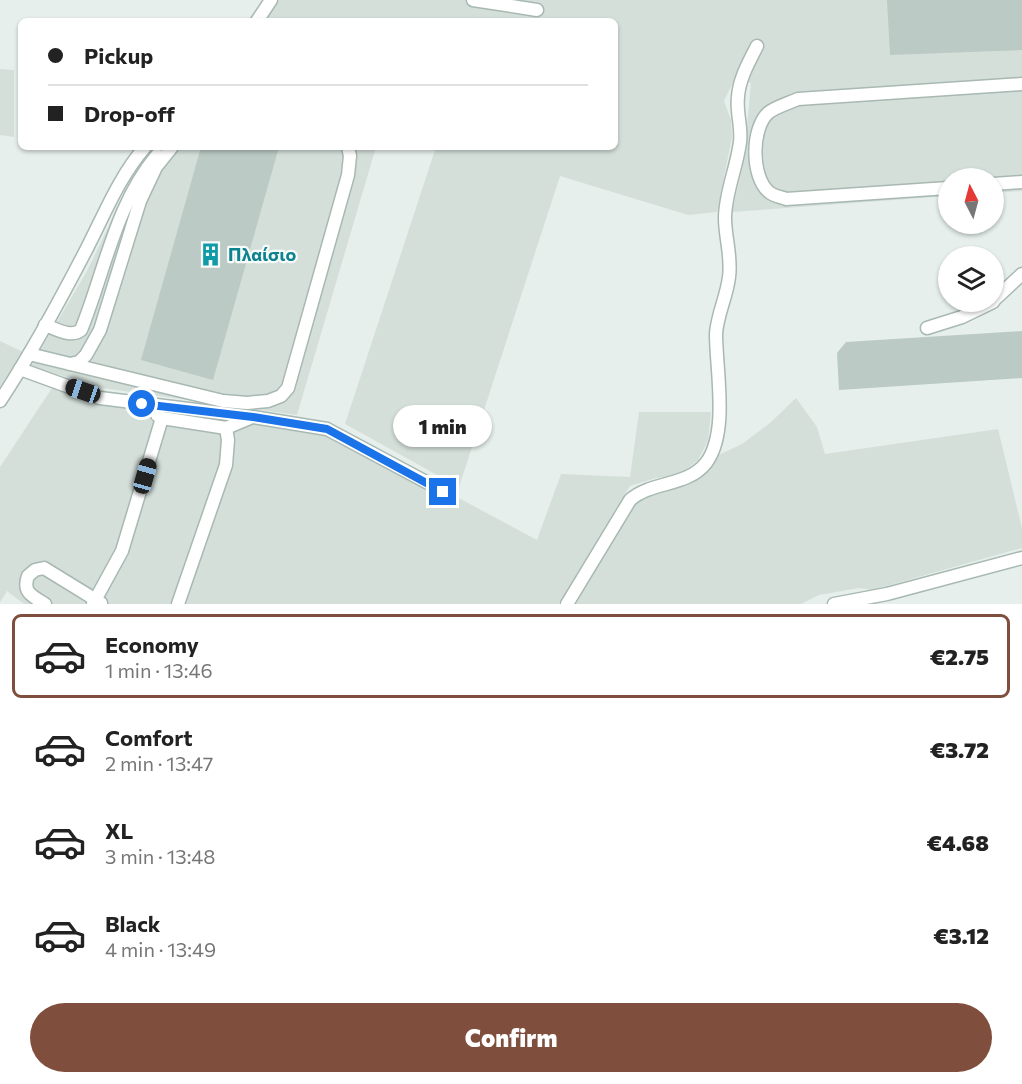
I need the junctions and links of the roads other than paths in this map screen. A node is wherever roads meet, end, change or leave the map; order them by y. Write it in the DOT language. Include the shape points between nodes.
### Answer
graph roads {
  1 [pos="271,0"];
  2 [pos="473,0"];
  3 [pos="537,10"];
  4 [pos="259,18"];
  5 [pos="757,46"];
  6 [pos="1022,84"];
  7 [pos="142,150"];
  8 [pos="161,150"];
  9 [pos="170,150"];
  10 [pos="349,150"];
  11 [pos="1022,182"];
  12 [pos="1004,183"];
  13 [pos="938,189"];
  14 [pos="1022,274"];
  15 [pos="1004,291"];
  16 [pos="972,312"];
  17 [pos="45,325"];
  18 [pos="927,328"];
  19 [pos="29,354"];
  20 [pos="70,364"];
  21 [pos="20,369"];
  22 [pos="0,400"];
  23 [pos="142,404"];
  24 [pos="253,417"];
  25 [pos="162,418"];
  26 [pos="226,428"];
  27 [pos="443,492"];
  28 [pos="1022,558"];
  29 [pos="96,602"];
  30 [pos="45,604"];
  31 [pos="178,604"];
  32 [pos="567,604"];
  33 [pos="834,604"];
  1 -- 4 [label="street"];
  2 -- 3 [label="street"];
  5 -- 32 [label="street" via="738,96 740,141 725,216 730,275 716,331 718,427 712,452 693,474 639,492 630,500"];
  6 -- 13 [label="street" via="798,99 768,113 759,130 755,164 759,181 770,194 786,199"];
  7 -- 17 [label="street" via="113,195"];
  8 -- 17 [label="street" via="146,168 119,218 81,330 68,333"];
  9 -- 20 [label="street" via="156,167 140,201 100,330 86,355"];
  10 -- 20 [label="street" via="348,175 288,388 280,396 247,403 223,401"];
  11 -- 12 [label="street"];
  14 -- 15 [label="street"];
  16 -- 18 [label="street"];
  17 -- 19 [label="street"];
  19 -- 20 [label="street"];
  19 -- 21 [label="street"];
  21 -- 22 [label="street"];
  21 -- 23 [label="street" via="100,398"];
  23 -- 24 [label="street"];
  23 -- 25 [label="street"];
  24 -- 26 [label="street"];
  24 -- 27 [label="street" via="327,429"];
  25 -- 26 [label="street"];
  25 -- 29 [label="street" via="122,551"];
  26 -- 31 [label="street" via="226,465"];
  28 -- 33 [label="street" via="868,599"];
  29 -- 30 [label="street" via="39,568 28,576 26,590"];
}
